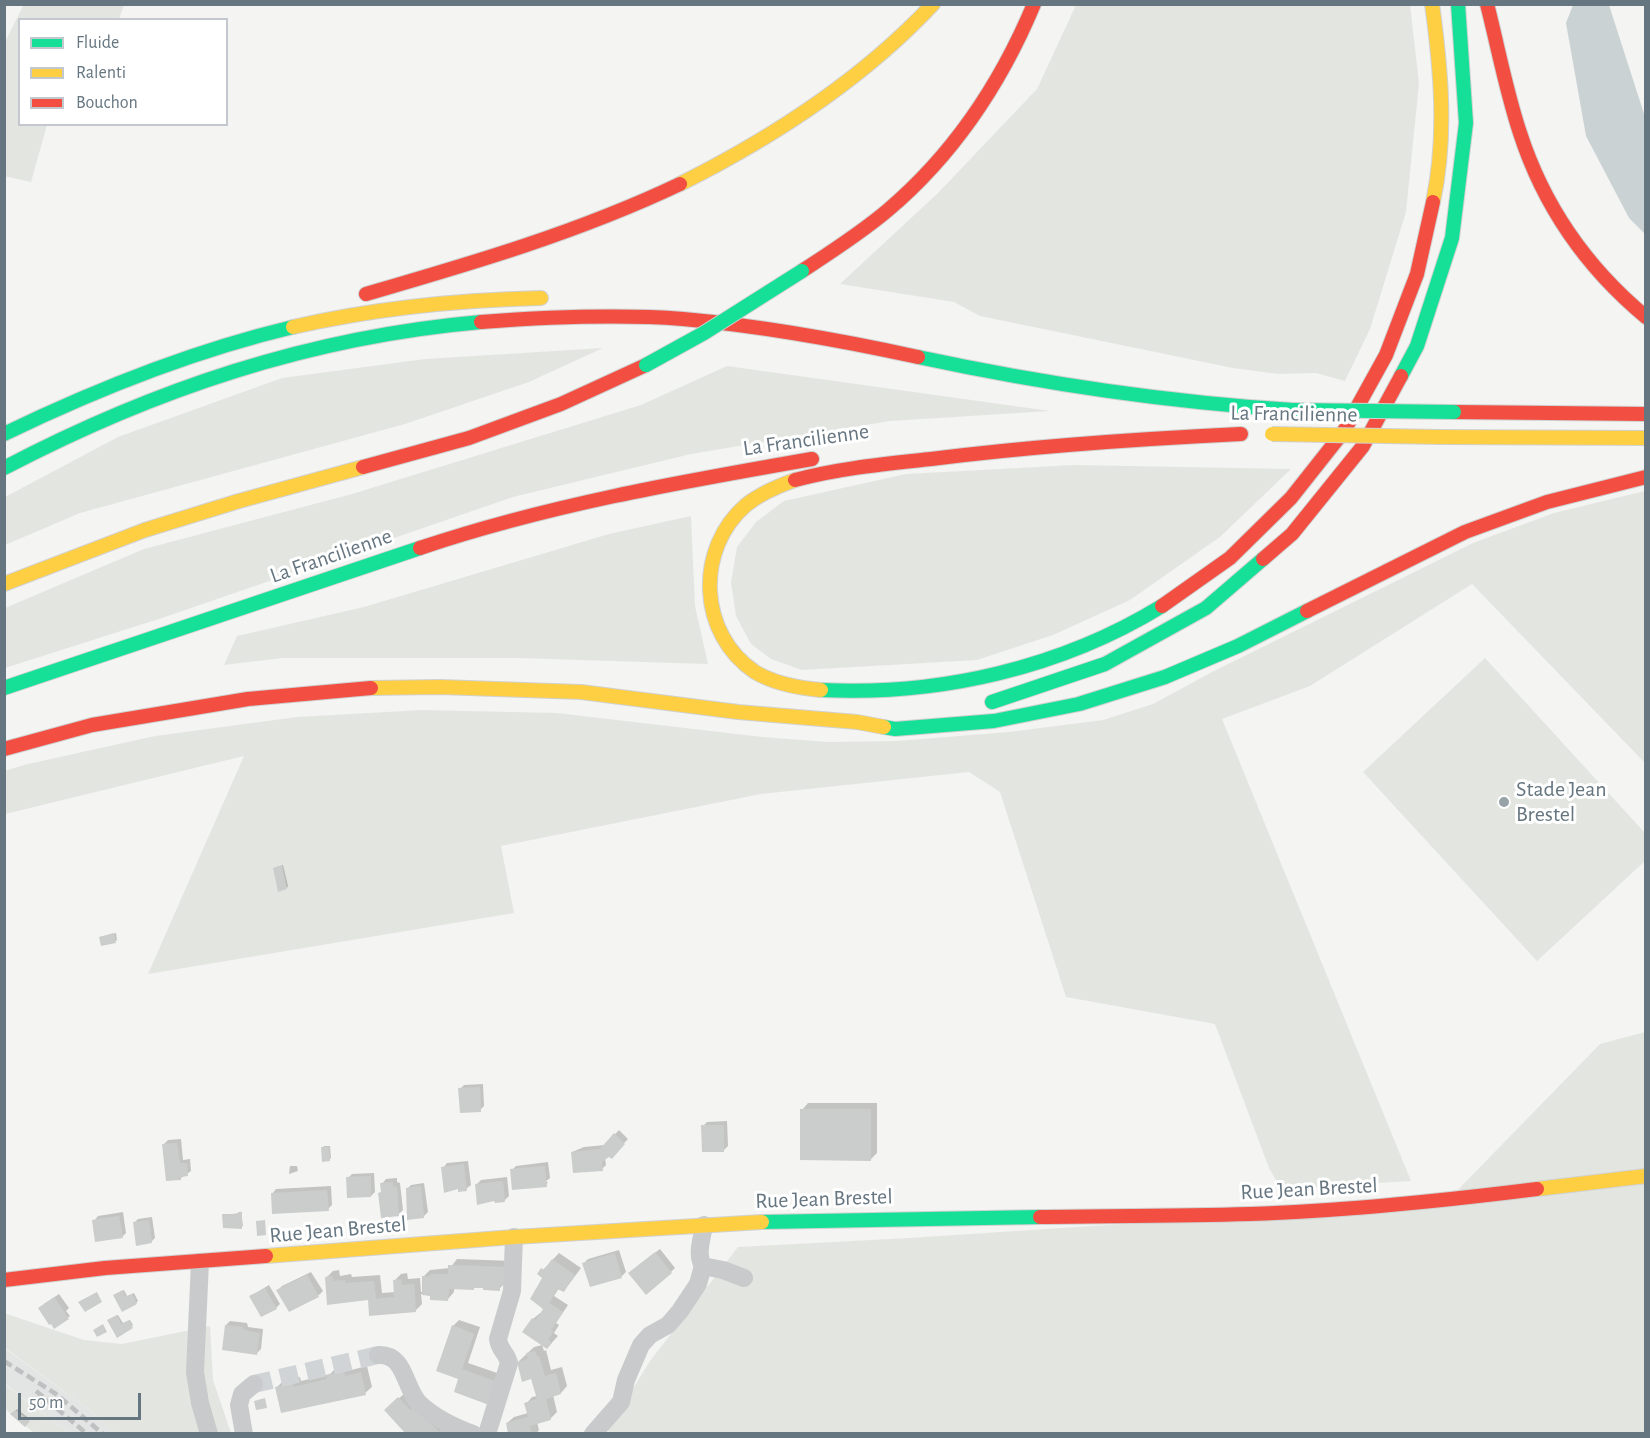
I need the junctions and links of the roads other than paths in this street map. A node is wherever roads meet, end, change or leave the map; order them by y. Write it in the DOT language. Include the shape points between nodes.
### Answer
graph roads {
  1 [pos="933,4"];
  2 [pos="1034,4"];
  3 [pos="1432,4"];
  4 [pos="1458,4"];
  5 [pos="1486,4"];
  6 [pos="556,298"];
  7 [pos="350,299"];
  8 [pos="641,303"];
  9 [pos="329,305"];
  10 [pos="1646,317"];
  11 [pos="206,350"];
  12 [pos="909,355"];
  13 [pos="1646,414"];
  14 [pos="4,434"];
  15 [pos="1257,434"];
  16 [pos="1646,438"];
  17 [pos="937,444"];
  18 [pos="824,458"];
  19 [pos="4,468"];
  20 [pos="1646,477"];
  21 [pos="4,584"];
  22 [pos="4,688"];
  23 [pos="975,705"];
  24 [pos="935,712"];
  25 [pos="915,713"];
  26 [pos="886,714"];
  27 [pos="857,722"];
  28 [pos="4,748"];
  29 [pos="1646,1176"];
  30 [pos="704,1225"];
  31 [pos="514,1237"];
  32 [pos="200,1262"];
  33 [pos="704,1266"];
  34 [pos="744,1278"];
  35 [pos="4,1280"];
  36 [pos="378,1355"];
  37 [pos="254,1384"];
  38 [pos="209,1434"];
  39 [pos="244,1434"];
  40 [pos="472,1434"];
  41 [pos="487,1434"];
  42 [pos="592,1434"];
  1 -- 7 [label="main road" via="896,42 840,86 741,152 679,185 560,234"];
  2 -- 21 [label="main road, bridge" via="978,111 910,190 802,271 704,333 561,404 469,438 145,530"];
  3 -- 15 [label="main road" via="1440,78 1440,149 1430,225 1408,304 1373,383 1332,448 1290,502 1246,544 1174,599 1074,650 980,678 904,690 821,690 779,683 754,671 731,651 713,614 709,571 719,541 744,508 778,487 838,471 920,460 1112,441"];
  4 -- 23 [label="main road" via="1466,134 1453,232 1431,313 1410,365 1369,438 1304,522 1257,567 1204,609 1149,643 1088,672 1027,693"];
  5 -- 10 [label="main road" via="1521,134 1538,178 1583,254"];
  6 -- 11 [label="main road" via="414,304 312,323"];
  8 -- 12 [label="main road" via="782,321"];
  9 -- 11 [label="main road"];
  11 -- 14 [label="main road" via="91,392"];
  12 -- 13 [label="main road, La Francilienne, bridge" via="1093,391 1223,406"];
  12 -- 19 [label="main road, La Francilienne" via="787,331 660,318 587,316 425,328 344,342 226,373 107,418"];
  15 -- 16 [label="main road, La Francilienne, bridge"];
  15 -- 17 [label="main road, La Francilienne" via="1143,433"];
  18 -- 22 [label="main road, La Francilienne" via="678,482 531,515 454,537"];
  20 -- 27 [label="main road" via="1547,502 1465,532 1238,646 1121,692 1036,714 952,726 895,729"];
  24 -- 25 [label="main road"];
  26 -- 27 [label="main road"];
  27 -- 28 [label="main road" via="581,692 378,688 248,699 92,725"];
  29 -- 30 [label="main road, Rue Jean Brestel" via="1440,1201 1250,1214 886,1218"];
  30 -- 31 [label="main road, Rue Jean Brestel"];
  30 -- 33 [label="street" via="700,1259"];
  31 -- 32 [label="main road, Rue Jean Brestel"];
  31 -- 41 [label="street" via="512,1291 498,1340 509,1363"];
  32 -- 35 [label="main road, Rue Jean Brestel"];
  32 -- 38 [label="street" via="195,1372"];
  33 -- 34 [label="street"];
  33 -- 42 [label="street" via="698,1284 680,1311 641,1345 621,1402"];
  36 -- 40 [label="street" via="396,1360 419,1403 450,1426"];
  37 -- 39 [label="street" via="242,1394 239,1405"];
}
